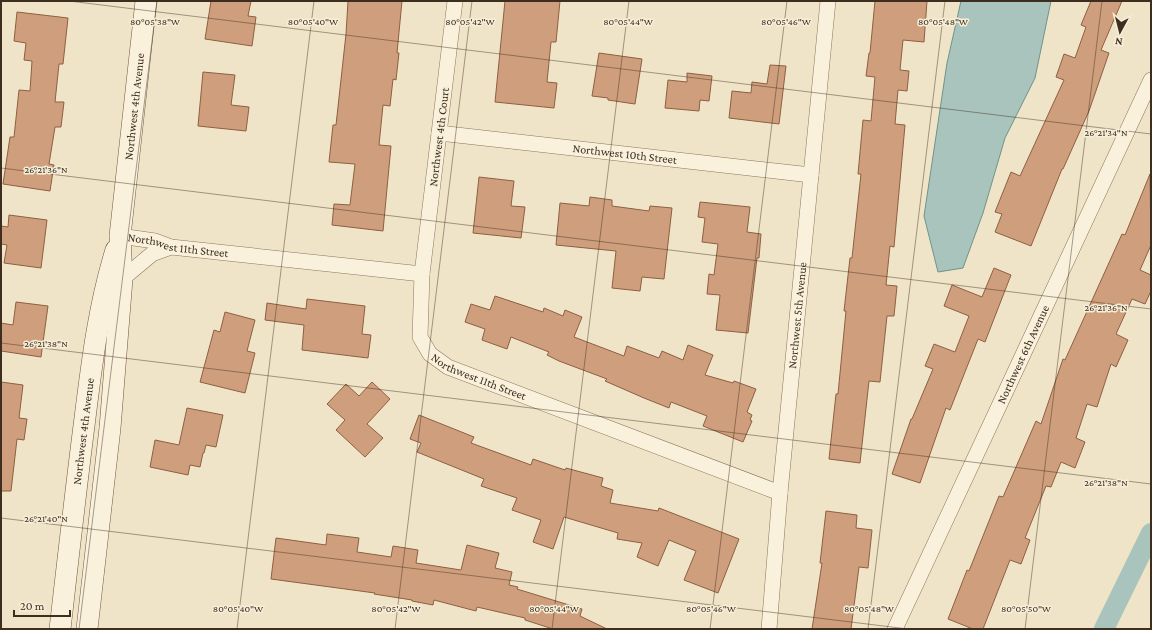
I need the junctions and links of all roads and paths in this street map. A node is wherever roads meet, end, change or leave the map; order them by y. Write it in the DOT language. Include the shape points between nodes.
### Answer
graph roads {
  1 [pos="146,1"];
  2 [pos="455,1"];
  3 [pos="828,1"];
  4 [pos="1151,80"];
  5 [pos="439,133"];
  6 [pos="811,174"];
  7 [pos="120,236"];
  8 [pos="172,247"];
  9 [pos="422,274"];
  10 [pos="122,279"];
  11 [pos="780,493"];
  12 [pos="60,629"];
  13 [pos="87,629"];
  14 [pos="769,629"];
  15 [pos="894,629"];
  1 -- 7 [label="street, Northwest 4th Avenue"];
  2 -- 5 [label="street, Northwest 4th Court"];
  3 -- 6 [label="street, Northwest 5th Avenue"];
  4 -- 15 [label="street, Northwest 6th Avenue"];
  5 -- 6 [label="street, Northwest 10th Street"];
  5 -- 9 [label="street, Northwest 4th Court"];
  6 -- 11 [label="street, Northwest 5th Avenue"];
  7 -- 8 [label="street, Northwest 11th Street" via="155,241"];
  7 -- 10 [label="street, Northwest 4th Avenue"];
  7 -- 12 [label="street, Northwest 4th Avenue" via="108,275 94,349"];
  8 -- 9 [label="street, Northwest 11th Street"];
  8 -- 10 [label="street" via="152,254"];
  9 -- 11 [label="street, Northwest 11th Street" via="420,337 430,354 448,367"];
  10 -- 13 [label="street, Northwest 4th Avenue" via="110,428"];
  11 -- 14 [label="street, Northwest 5th Avenue"];
}
